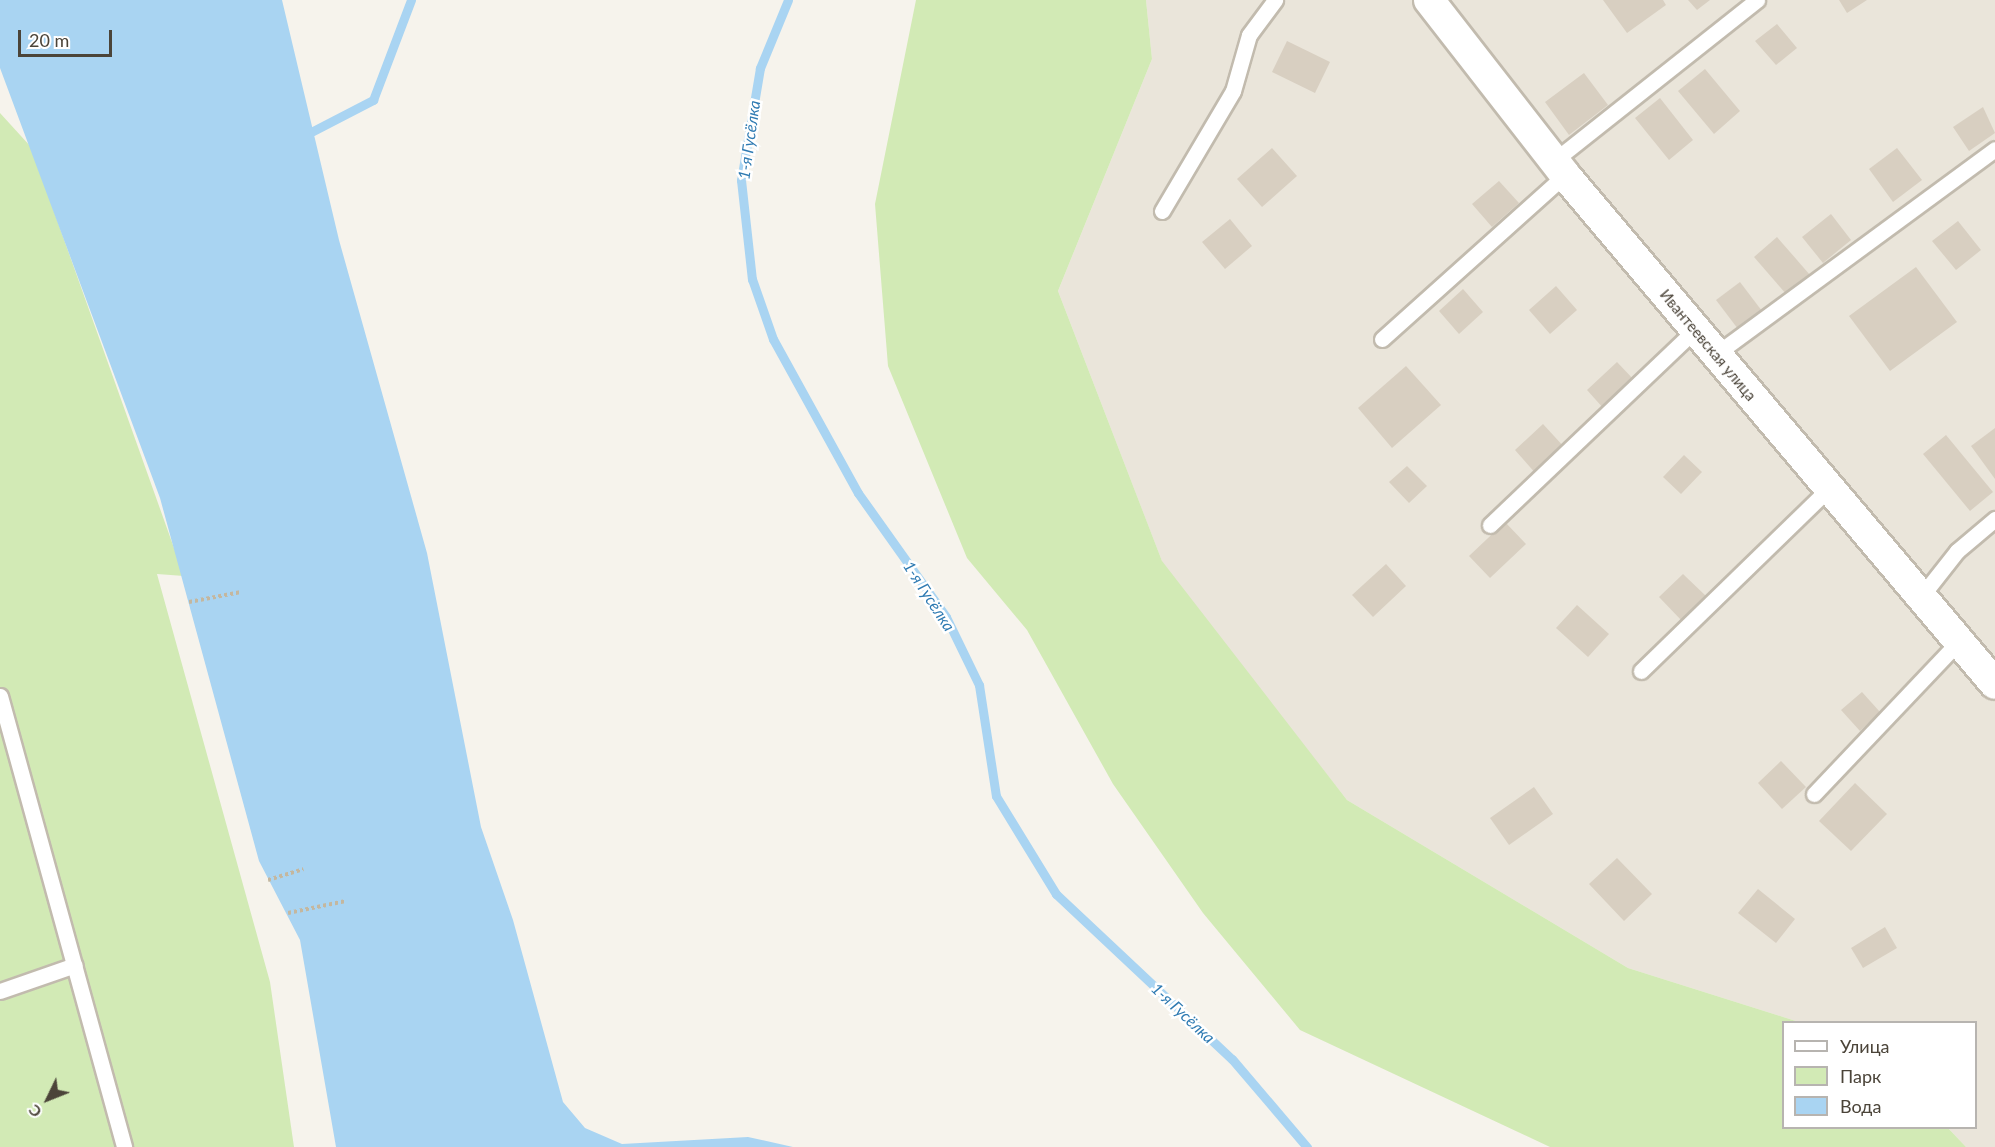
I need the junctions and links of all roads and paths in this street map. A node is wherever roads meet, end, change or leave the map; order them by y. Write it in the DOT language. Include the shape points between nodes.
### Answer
graph roads {
  1 [pos="1275,0"];
  2 [pos="1429,0"];
  3 [pos="1757,0"];
  4 [pos="1995,149"];
  5 [pos="1560,168"];
  6 [pos="1162,211"];
  7 [pos="1695,330"];
  8 [pos="1382,339"];
  9 [pos="1716,354"];
  10 [pos="1828,489"];
  11 [pos="1995,519"];
  12 [pos="1490,525"];
  13 [pos="241,592"];
  14 [pos="1920,598"];
  15 [pos="189,602"];
  16 [pos="1959,641"];
  17 [pos="1641,670"];
  18 [pos="1995,684"];
  19 [pos="0,696"];
  20 [pos="1814,794"];
  21 [pos="303,869"];
  22 [pos="268,880"];
  23 [pos="346,901"];
  24 [pos="288,913"];
  25 [pos="75,965"];
  26 [pos="0,991"];
  27 [pos="124,1147"];
  1 -- 6 [label="lane" via="1249,35 1233,91"];
  2 -- 5 [label="street, Ивантеевская улица"];
  3 -- 5 [label="lane"];
  4 -- 9 [label="lane"];
  5 -- 7 [label="street, Ивантеевская улица"];
  5 -- 8 [label="lane"];
  7 -- 9 [label="street, Ивантеевская улица"];
  7 -- 12 [label="lane"];
  9 -- 10 [label="street, Ивантеевская улица"];
  10 -- 14 [label="street, Ивантеевская улица"];
  10 -- 17 [label="lane"];
  11 -- 14 [label="lane" via="1958,551"];
  13 -- 15 [label="path"];
  14 -- 16 [label="street, Ивантеевская улица"];
  16 -- 18 [label="street, Ивантеевская улица"];
  16 -- 20 [label="lane"];
  19 -- 25 [label="lane"];
  21 -- 22 [label="path"];
  23 -- 24 [label="path"];
  25 -- 26 [label="lane"];
  25 -- 27 [label="lane"];
}
